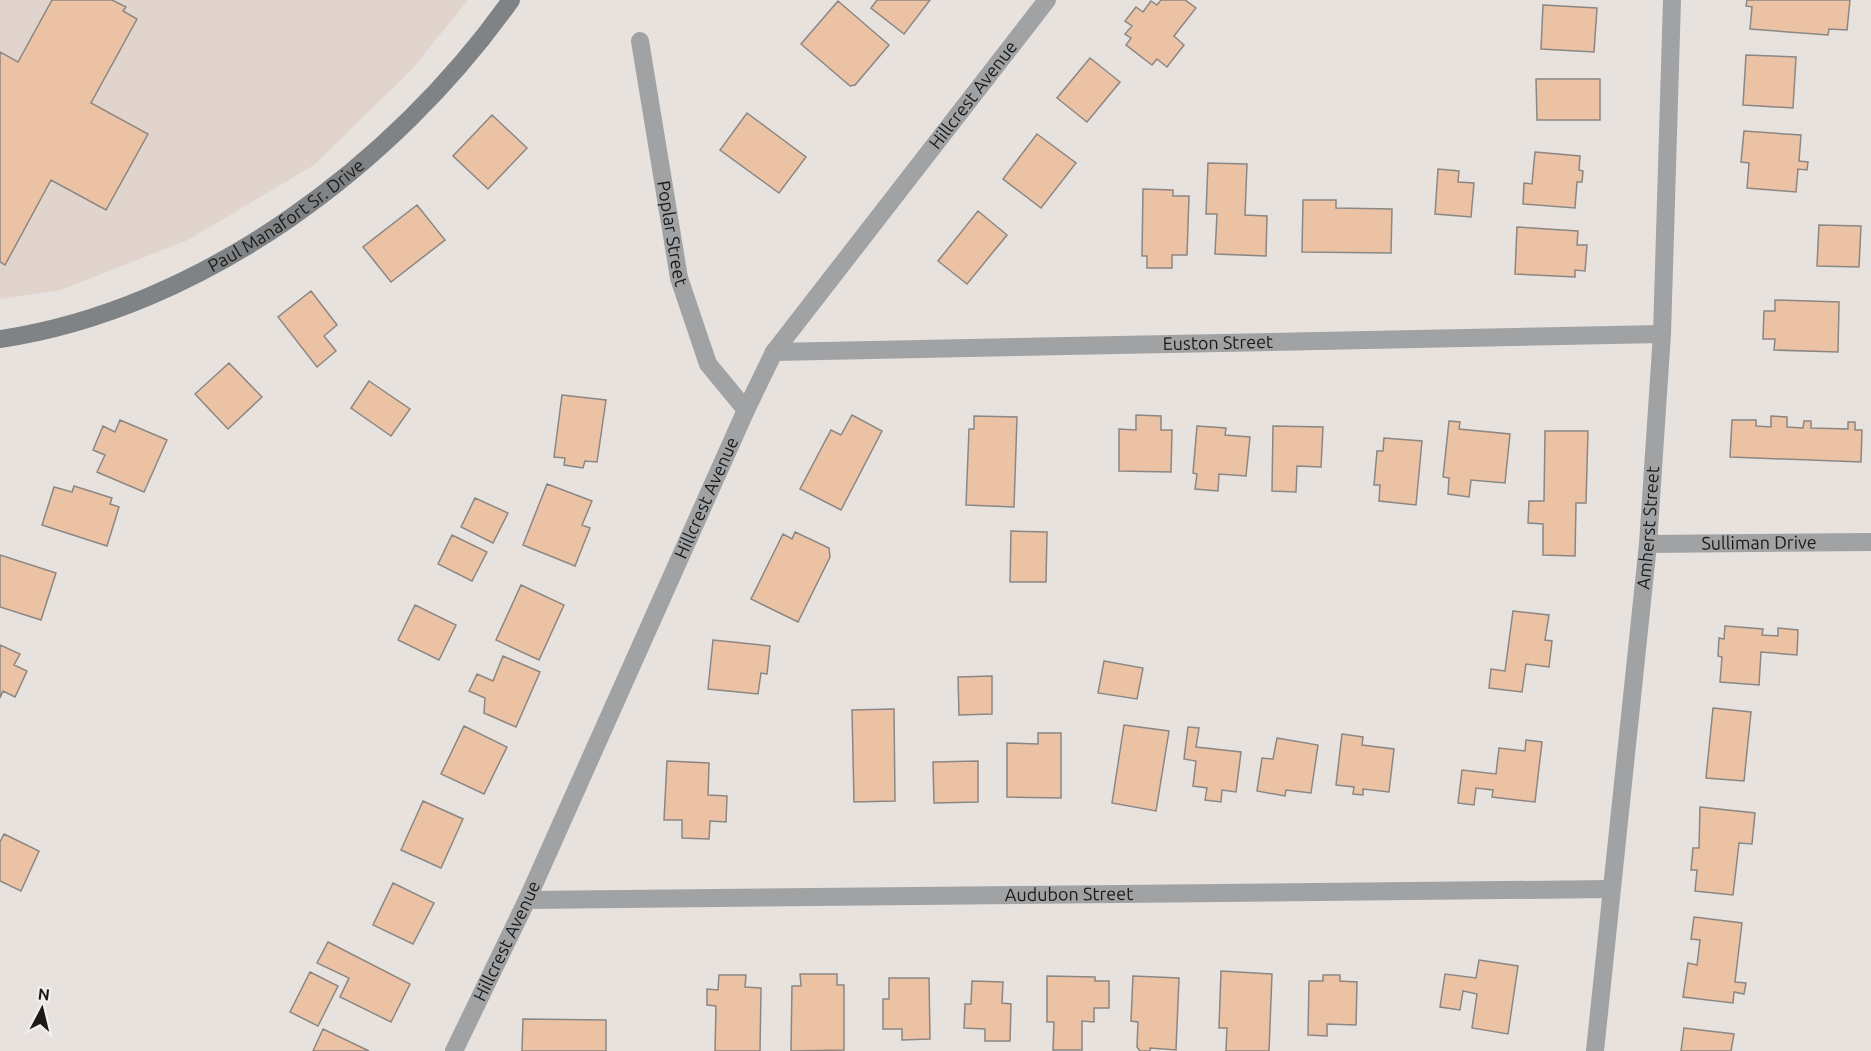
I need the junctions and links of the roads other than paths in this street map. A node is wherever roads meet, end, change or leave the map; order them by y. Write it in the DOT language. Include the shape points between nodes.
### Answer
graph roads {
  1 [pos="511,0"];
  2 [pos="1047,0"];
  3 [pos="1671,0"];
  4 [pos="640,41"];
  5 [pos="1662,334"];
  6 [pos="0,339"];
  7 [pos="774,352"];
  8 [pos="746,410"];
  9 [pos="1871,542"];
  10 [pos="1648,544"];
  11 [pos="1611,889"];
  12 [pos="527,900"];
  13 [pos="454,1051"];
  14 [pos="1595,1051"];
  1 -- 6 [label="street, Paul Manafort Sr. Drive" via="459,67 398,131 262,236 140,301 57,328"];
  2 -- 7 [label="street, Hillcrest Avenue"];
  3 -- 5 [label="street, Amherst Street"];
  4 -- 8 [label="street, Poplar Street" via="680,279 708,364"];
  5 -- 7 [label="street, Euston Street"];
  5 -- 10 [label="street, Amherst Street"];
  7 -- 8 [label="street, Hillcrest Avenue"];
  8 -- 12 [label="street, Hillcrest Avenue"];
  9 -- 10 [label="street, Sulliman Drive"];
  10 -- 11 [label="street, Amherst Street"];
  11 -- 12 [label="street, Audubon Street"];
  11 -- 14 [label="street, Amherst Street"];
  12 -- 13 [label="street, Hillcrest Avenue"];
}
